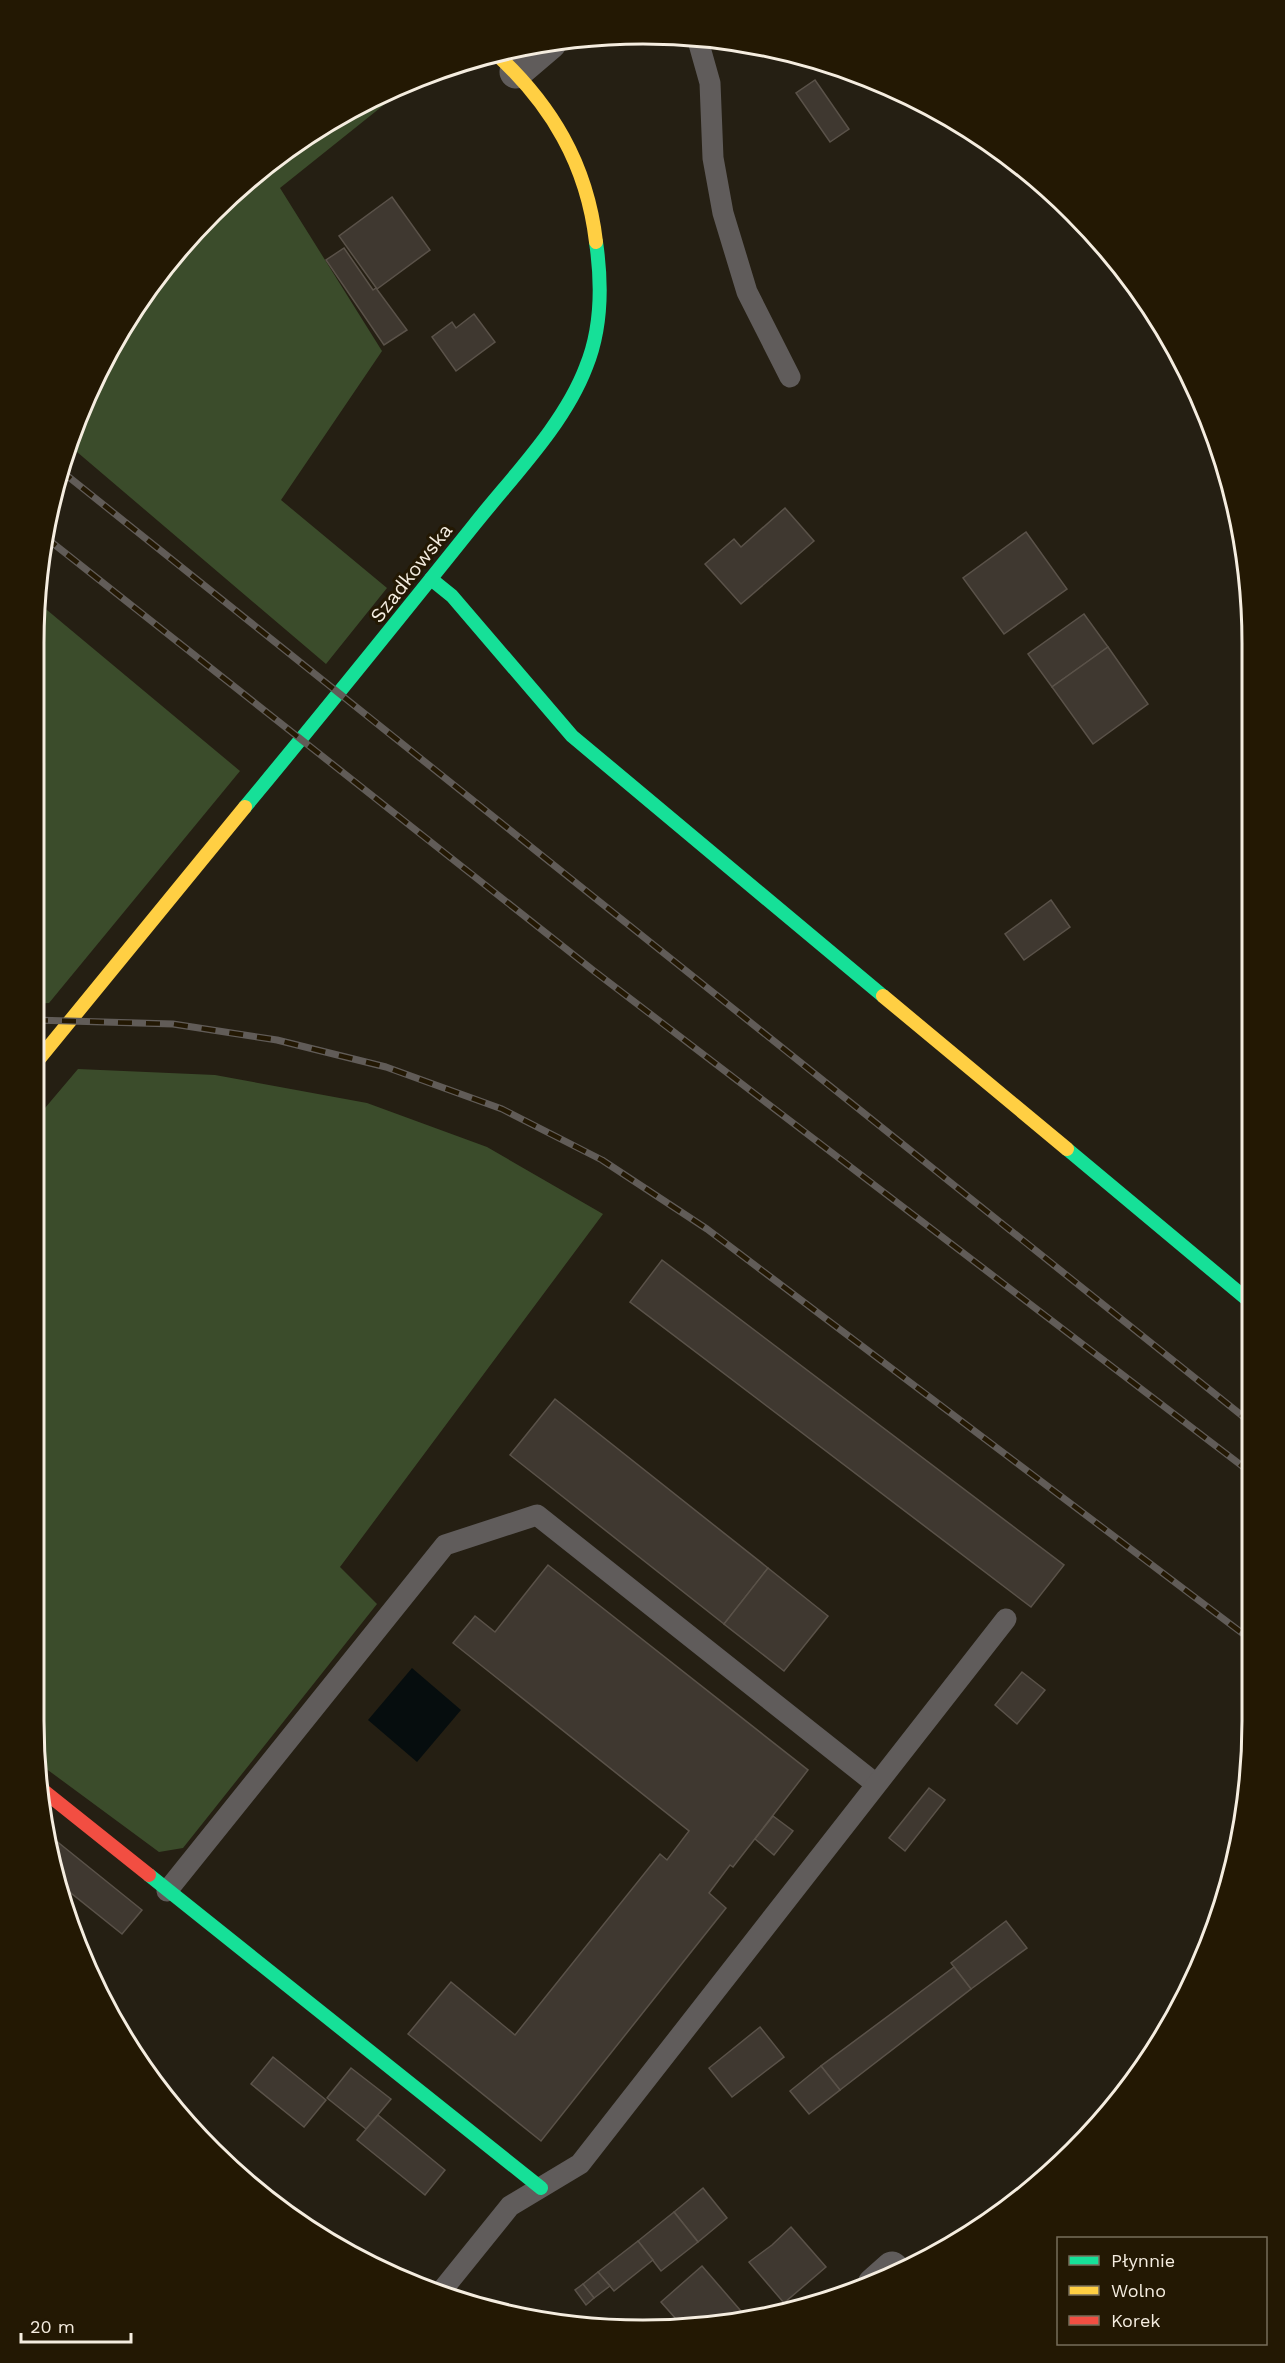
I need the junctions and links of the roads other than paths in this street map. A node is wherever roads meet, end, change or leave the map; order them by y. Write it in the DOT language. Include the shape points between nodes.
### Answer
graph roads {
  1 [pos="700,47"];
  2 [pos="505,62"];
  3 [pos="790,377"];
  4 [pos="431,579"];
  5 [pos="44,1053"];
  6 [pos="1242,1295"];
  7 [pos="1006,1618"];
  8 [pos="876,1784"];
  9 [pos="49,1795"];
  10 [pos="167,1891"];
  11 [pos="541,2188"];
  12 [pos="445,2286"];
  1 -- 3 [label="lane" via="710,84 713,158 723,213 747,292"];
  2 -- 4 [label="street, Szadkowska" via="552,116 580,173 597,232 601,303 591,353 571,397"];
  4 -- 5 [label="street, Szadkowska"];
  4 -- 6 [label="street" via="452,596 572,736"];
  7 -- 8 [label="lane"];
  8 -- 10 [label="lane" via="537,1515 445,1545"];
  8 -- 11 [label="lane" via="580,2164"];
  9 -- 10 [label="street"];
  10 -- 11 [label="street"];
  11 -- 12 [label="lane" via="510,2206"];
}
